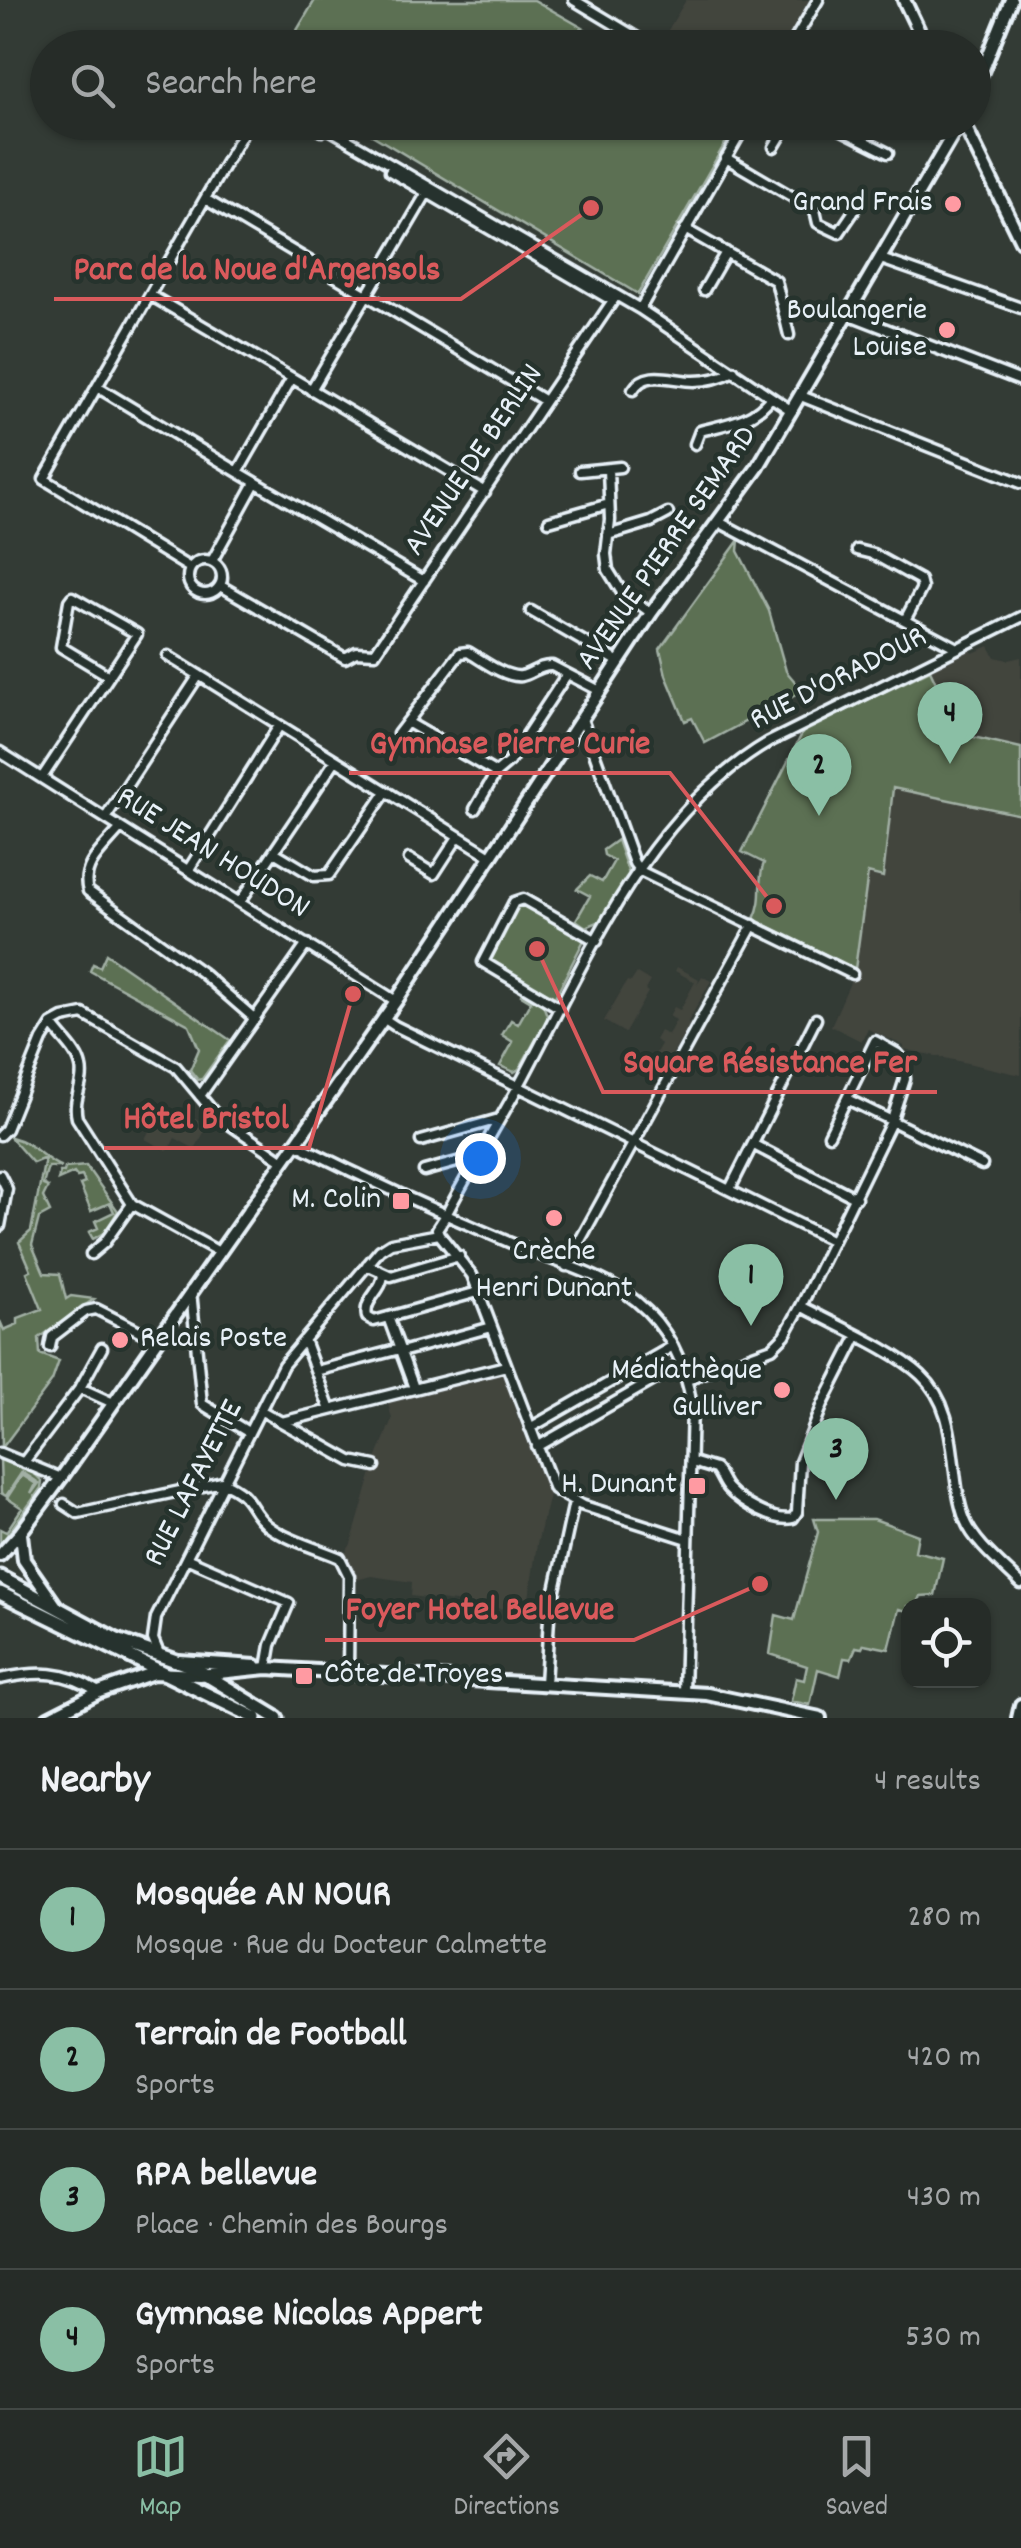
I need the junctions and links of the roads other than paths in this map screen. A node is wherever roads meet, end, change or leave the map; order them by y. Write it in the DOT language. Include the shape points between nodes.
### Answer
graph roads {
  1 [pos="574,0"];
  2 [pos="818,0"];
  3 [pos="904,0"];
  4 [pos="1011,0"];
  5 [pos="624,30"];
  6 [pos="800,30"];
  7 [pos="918,30"];
  8 [pos="991,48"];
  9 [pos="239,140"];
  10 [pos="339,140"];
  11 [pos="346,140"];
  12 [pos="736,140"];
  13 [pos="778,140"];
  14 [pos="863,140"];
  15 [pos="950,140"];
  16 [pos="972,140"];
  17 [pos="948,144"];
  18 [pos="976,146"];
  19 [pos="774,147"];
  20 [pos="888,152"];
  21 [pos="726,158"];
  22 [pos="428,191"];
  23 [pos="204,199"];
  24 [pos="854,212"];
  25 [pos="685,229"];
  26 [pos="1021,241"];
  27 [pos="726,252"];
  28 [pos="882,259"];
  29 [pos="704,290"];
  30 [pos="150,295"];
  31 [pos="616,296"];
  32 [pos="367,297"];
  33 [pos="1021,308"];
  34 [pos="640,309"];
  35 [pos="850,315"];
  36 [pos="789,336"];
  37 [pos="734,371"];
  38 [pos="292,378"];
  39 [pos="1021,381"];
  40 [pos="97,387"];
  41 [pos="311,390"];
  42 [pos="633,390"];
  43 [pos="801,396"];
  44 [pos="770,397"];
  45 [pos="546,402"];
  46 [pos="792,411"];
  47 [pos="695,444"];
  48 [pos="620,467"];
  49 [pos="608,469"];
  50 [pos="580,471"];
  51 [pos="238,472"];
  52 [pos="255,483"];
  53 [pos="1021,484"];
  54 [pos="485,492"];
  55 [pos="610,504"];
  56 [pos="668,513"];
  57 [pos="549,522"];
  58 [pos="719,522"];
  59 [pos="608,535"];
  60 [pos="857,550"];
  61 [pos="212,562"];
  62 [pos="190,568"];
  63 [pos="424,580"];
  64 [pos="220,586"];
  65 [pos="531,611"];
  66 [pos="651,614"];
  67 [pos="1021,617"];
  68 [pos="905,620"];
  69 [pos="957,648"];
  70 [pos="168,656"];
  71 [pos="619,662"];
  72 [pos="567,674"];
  73 [pos="198,675"];
  74 [pos="108,676"];
  75 [pos="600,691"];
  76 [pos="582,720"];
  77 [pos="407,722"];
  78 [pos="279,726"];
  79 [pos="398,734"];
  80 [pos="0,752"];
  81 [pos="335,761"];
  82 [pos="496,773"];
  83 [pos="43,776"];
  84 [pos="386,792"];
  85 [pos="476,809"];
  86 [pos="106,817"];
  87 [pos="120,830"];
  88 [pos="458,837"];
  89 [pos="274,852"];
  90 [pos="492,858"];
  91 [pos="409,859"];
  92 [pos="189,869"];
  93 [pos="640,871"];
  94 [pos="240,902"];
  95 [pos="753,925"];
  96 [pos="598,941"];
  97 [pos="308,944"];
  98 [pos="852,974"];
  99 [pos="396,1001"];
  100 [pos="560,1008"];
  101 [pos="384,1018"];
  102 [pos="254,1019"];
  103 [pos="816,1019"];
  104 [pos="52,1024"];
  105 [pos="519,1085"];
  106 [pos="200,1096"];
  107 [pos="847,1099"];
  108 [pos="499,1119"];
  109 [pos="891,1122"];
  110 [pos="829,1135"];
  111 [pos="0,1136"];
  112 [pos="421,1141"];
  113 [pos="294,1143"];
  114 [pos="636,1143"];
  115 [pos="754,1145"];
  116 [pos="479,1156"];
  117 [pos="282,1160"];
  118 [pos="982,1165"];
  119 [pos="424,1171"];
  120 [pos="0,1175"];
  121 [pos="730,1189"];
  122 [pos="856,1198"];
  123 [pos="132,1204"];
  124 [pos="446,1215"];
  125 [pos="0,1226"];
  126 [pos="439,1234"];
  127 [pos="831,1240"];
  128 [pos="219,1252"];
  129 [pos="90,1254"];
  130 [pos="459,1256"];
  131 [pos="367,1265"];
  132 [pos="566,1266"];
  133 [pos="383,1275"];
  134 [pos="191,1290"];
  135 [pos="478,1292"];
  136 [pos="800,1306"];
  137 [pos="388,1317"];
  138 [pos="492,1327"];
  139 [pos="857,1337"];
  140 [pos="157,1340"];
  141 [pos="304,1340"];
  142 [pos="673,1346"];
  143 [pos="50,1347"];
  144 [pos="102,1348"];
  145 [pos="400,1350"];
  146 [pos="682,1364"];
  147 [pos="506,1366"];
  148 [pos="316,1371"];
  149 [pos="687,1379"];
  150 [pos="80,1388"];
  151 [pos="414,1388"];
  152 [pos="113,1403"];
  153 [pos="260,1410"];
  154 [pos="330,1410"];
  155 [pos="282,1422"];
  156 [pos="530,1428"];
  157 [pos="248,1432"];
  158 [pos="537,1448"];
  159 [pos="0,1452"];
  160 [pos="24,1462"];
  161 [pos="692,1462"];
  162 [pos="374,1466"];
  163 [pos="61,1478"];
  164 [pos="222,1482"];
  165 [pos="574,1502"];
  166 [pos="64,1504"];
  167 [pos="21,1532"];
  168 [pos="688,1539"];
  169 [pos="1,1554"];
  170 [pos="186,1558"];
  171 [pos="26,1563"];
  172 [pos="0,1577"];
  173 [pos="1021,1584"];
  174 [pos="23,1588"];
  175 [pos="4,1595"];
  176 [pos="57,1606"];
  177 [pos="160,1656"];
  178 [pos="206,1668"];
  179 [pos="267,1668"];
  180 [pos="161,1672"];
  181 [pos="236,1672"];
  182 [pos="348,1672"];
  183 [pos="0,1680"];
  184 [pos="545,1684"];
  185 [pos="231,1690"];
  186 [pos="99,1692"];
  187 [pos="684,1693"];
  188 [pos="1021,1704"];
  189 [pos="68,1706"];
  190 [pos="48,1718"];
  191 [pos="76,1718"];
  192 [pos="256,1718"];
  193 [pos="277,1718"];
  194 [pos="820,1718"];
  195 [pos="1018,1718"];
  1 -- 5 [label="street"];
  2 -- 6 [label="street"];
  3 -- 7 [label="main road"];
  4 -- 8 [label="main road"];
  9 -- 23 [label="street"];
  10 -- 22 [label="street"];
  11 -- 22 [label="street"];
  12 -- 21 [label="street"];
  13 -- 19 [label="street"];
  14 -- 20 [label="street"];
  15 -- 17 [label="main road, AVENUE PIERRE SEMARD"];
  16 -- 18 [label="main road"];
  17 -- 18 [label="main road"];
  17 -- 28 [label="main road, AVENUE PIERRE SEMARD"];
  18 -- 26 [label="main road"];
  21 -- 24 [label="street" via="815,210 818,223 838,233"];
  21 -- 25 [label="street"];
  22 -- 31 [label="street"];
  22 -- 32 [label="street"];
  23 -- 30 [label="street"];
  23 -- 32 [label="street"];
  25 -- 27 [label="street"];
  25 -- 34 [label="street"];
  27 -- 29 [label="street"];
  27 -- 36 [label="street" via="776,281"];
  28 -- 33 [label="street"];
  28 -- 35 [label="main road, AVENUE PIERRE SEMARD"];
  30 -- 38 [label="street"];
  30 -- 40 [label="street"];
  31 -- 34 [label="street"];
  31 -- 45 [label="street, AVENUE DE BERLIN"];
  32 -- 41 [label="street"];
  32 -- 45 [label="street"];
  34 -- 37 [label="street"];
  35 -- 39 [label="street"];
  35 -- 43 [label="main road, AVENUE PIERRE SEMARD"];
  37 -- 42 [label="street" via="703,381 650,378"];
  37 -- 44 [label="street"];
  38 -- 41 [label="street"];
  38 -- 51 [label="street"];
  40 -- 51 [label="street"];
  40 -- 62 [label="street" via="44,478"];
  41 -- 54 [label="street"];
  43 -- 46 [label="main road, AVENUE PIERRE SEMARD"];
  43 -- 53 [label="street"];
  44 -- 46 [label="street"];
  44 -- 47 [label="street" via="750,417 700,431"];
  45 -- 54 [label="street, AVENUE DE BERLIN"];
  46 -- 58 [label="main road, AVENUE PIERRE SEMARD"];
  48 -- 49 [label="street"];
  49 -- 50 [label="street"];
  49 -- 55 [label="street"];
  51 -- 52 [label="street"];
  52 -- 61 [label="street"];
  52 -- 63 [label="street"];
  54 -- 63 [label="street, AVENUE DE BERLIN"];
  55 -- 57 [label="street"];
  55 -- 59 [label="street"];
  56 -- 59 [label="street"];
  58 -- 66 [label="main road, AVENUE PIERRE SEMARD"];
  58 -- 68 [label="street"];
  59 -- 66 [label="street" via="613,580"];
  60 -- 68 [label="street" via="920,580"];
  61 -- 62 [label="street"];
  61 -- 64 [label="street" via="221,571"];
  62 -- 64 [label="street" via="194,592 208,595"];
  63 -- 64 [label="street, AVENUE DE BERLIN" via="375,654 345,658"];
  65 -- 71 [label="street"];
  66 -- 71 [label="main road, AVENUE PIERRE SEMARD"];
  67 -- 69 [label="street, RUE D'ORADOUR"];
  68 -- 69 [label="street"];
  69 -- 93 [label="street, RUE D'ORADOUR" via="738,760 676,819"];
  70 -- 73 [label="street"];
  71 -- 75 [label="main road, AVENUE PIERRE SEMARD"];
  72 -- 75 [label="street"];
  72 -- 77 [label="street" via="543,666 511,675 460,653"];
  72 -- 82 [label="street"];
  73 -- 78 [label="street"];
  73 -- 86 [label="street"];
  74 -- 74 [label="street" via="61,647 72,597 136,634"];
  74 -- 83 [label="street"];
  75 -- 76 [label="main road, AVENUE PIERRE SEMARD"];
  76 -- 90 [label="main road, AVENUE PIERRE SEMARD"];
  76 -- 93 [label="street"];
  77 -- 79 [label="street"];
  77 -- 82 [label="street"];
  78 -- 81 [label="street"];
  78 -- 92 [label="street"];
  80 -- 83 [label="street, RUE JEAN HOUDON"];
  81 -- 84 [label="street"];
  81 -- 89 [label="street"];
  82 -- 85 [label="street"];
  83 -- 86 [label="street, RUE JEAN HOUDON"];
  84 -- 88 [label="street"];
  84 -- 89 [label="street" via="329,875 314,876"];
  86 -- 87 [label="street, RUE JEAN HOUDON"];
  87 -- 92 [label="street, RUE JEAN HOUDON"];
  87 -- 102 [label="street" via="89,866 88,891"];
  88 -- 90 [label="street"];
  88 -- 91 [label="street" via="434,874"];
  89 -- 94 [label="street"];
  90 -- 99 [label="main road, AVENUE PIERRE SEMARD"];
  92 -- 94 [label="street, RUE JEAN HOUDON"];
  93 -- 95 [label="street"];
  93 -- 96 [label="street, RUE D'ORADOUR"];
  94 -- 97 [label="street, RUE JEAN HOUDON"];
  95 -- 98 [label="street"];
  95 -- 114 [label="street"];
  96 -- 100 [label="street, RUE D'ORADOUR"];
  96 -- 100 [label="street" via="523,899 514,902 483,962"];
  97 -- 99 [label="street, RUE JEAN HOUDON"];
  97 -- 102 [label="street"];
  99 -- 101 [label="main road, AVENUE PIERRE SEMARD"];
  100 -- 105 [label="street, RUE D'ORADOUR"];
  101 -- 105 [label="street"];
  101 -- 113 [label="main road, AVENUE PIERRE SEMARD"];
  102 -- 106 [label="street"];
  103 -- 115 [label="street"];
  104 -- 106 [label="street" via="82,1014 176,1067"];
  104 -- 111 [label="street"];
  104 -- 123 [label="street" via="80,1064 76,1118"];
  105 -- 108 [label="street, RUE D'ORADOUR"];
  105 -- 114 [label="street"];
  106 -- 117 [label="street" via="216,1115"];
  107 -- 109 [label="street"];
  107 -- 109 [label="street" via="875,1042 898,1054 906,1070"];
  107 -- 110 [label="street"];
  108 -- 112 [label="street"];
  108 -- 116 [label="street, RUE D'ORADOUR"];
  109 -- 118 [label="street"];
  109 -- 122 [label="street"];
  113 -- 117 [label="main road, AVENUE PIERRE SEMARD"];
  113 -- 124 [label="street"];
  114 -- 121 [label="street"];
  114 -- 132 [label="street"];
  115 -- 121 [label="street"];
  115 -- 122 [label="street"];
  116 -- 119 [label="street"];
  116 -- 124 [label="street, RUE D'ORADOUR"];
  117 -- 128 [label="main road, AVENUE PIERRE SEMARD"];
  120 -- 125 [label="street" via="7,1189"];
  121 -- 127 [label="street"];
  122 -- 127 [label="street"];
  123 -- 128 [label="street"];
  123 -- 129 [label="street"];
  124 -- 126 [label="street, RUE D'ORADOUR"];
  124 -- 132 [label="street"];
  126 -- 130 [label="street"];
  126 -- 131 [label="street, RUE LAFAYETTE" via="391,1244"];
  127 -- 136 [label="street"];
  128 -- 134 [label="main road, AVENUE PIERRE SEMARD"];
  130 -- 133 [label="street"];
  130 -- 135 [label="street"];
  131 -- 133 [label="street"];
  131 -- 141 [label="street, RUE LAFAYETTE"];
  132 -- 142 [label="street" via="628,1295"];
  133 -- 137 [label="street" via="366,1310 374,1321"];
  134 -- 140 [label="main road, AVENUE PIERRE SEMARD"];
  134 -- 157 [label="street" via="202,1404"];
  135 -- 137 [label="street"];
  135 -- 138 [label="street"];
  136 -- 139 [label="street"];
  136 -- 149 [label="street" via="772,1348"];
  137 -- 145 [label="street"];
  138 -- 145 [label="street"];
  138 -- 147 [label="street"];
  139 -- 161 [label="street" via="800,1462 796,1516 785,1520 742,1500 715,1469"];
  139 -- 173 [label="street" via="922,1376 940,1399 967,1526"];
  140 -- 143 [label="street" via="96,1309 52,1336"];
  140 -- 152 [label="main road, AVENUE PIERRE SEMARD"];
  141 -- 148 [label="street"];
  141 -- 153 [label="street, RUE LAFAYETTE"];
  142 -- 146 [label="street"];
  142 -- 156 [label="street"];
  144 -- 150 [label="street"];
  145 -- 148 [label="street"];
  145 -- 151 [label="street"];
  146 -- 149 [label="street"];
  146 -- 158 [label="street"];
  147 -- 151 [label="street, RUE LAFAYETTE"];
  147 -- 156 [label="street"];
  148 -- 154 [label="street"];
  149 -- 161 [label="street"];
  150 -- 152 [label="street"];
  150 -- 160 [label="street"];
  151 -- 154 [label="street, RUE LAFAYETTE"];
  152 -- 163 [label="main road, AVENUE PIERRE SEMARD"];
  153 -- 155 [label="street"];
  153 -- 157 [label="street, RUE LAFAYETTE"];
  154 -- 155 [label="street, RUE LAFAYETTE"];
  155 -- 162 [label="street" via="350,1461"];
  156 -- 158 [label="street"];
  157 -- 164 [label="street, RUE LAFAYETTE"];
  158 -- 165 [label="street" via="554,1488"];
  159 -- 160 [label="street"];
  160 -- 163 [label="street"];
  161 -- 168 [label="street"];
  163 -- 167 [label="main road, AVENUE PIERRE SEMARD"];
  164 -- 166 [label="street" via="78,1513"];
  164 -- 170 [label="street, RUE LAFAYETTE"];
  164 -- 182 [label="street" via="247,1496 265,1524 340,1558 349,1576"];
  165 -- 168 [label="street"];
  165 -- 184 [label="street" via="548,1618"];
  167 -- 169 [label="main road, AVENUE PIERRE SEMARD"];
  167 -- 171 [label="main road"];
  168 -- 187 [label="street"];
  169 -- 171 [label="main road, AVENUE PIERRE SEMARD"];
  170 -- 177 [label="street, RUE LAFAYETTE" via="154,1622"];
  170 -- 179 [label="street" via="289,1603"];
  171 -- 174 [label="main road"];
  171 -- 176 [label="main road"];
  172 -- 174 [label="main road"];
  174 -- 175 [label="main road"];
  174 -- 176 [label="main road"];
  175 -- 180 [label="main road"];
  176 -- 177 [label="main road"];
  177 -- 178 [label="main road"];
  178 -- 179 [label="main road"];
  178 -- 180 [label="main road"];
  178 -- 181 [label="main road"];
  178 -- 185 [label="main road"];
  179 -- 181 [label="main road"];
  179 -- 182 [label="main road"];
  180 -- 186 [label="main road"];
  180 -- 192 [label="main road"];
  181 -- 185 [label="main road"];
  182 -- 184 [label="main road"];
  183 -- 186 [label="street" via="65,1674"];
  184 -- 187 [label="main road"];
  185 -- 193 [label="main road"];
  186 -- 189 [label="main road"];
  187 -- 194 [label="main road"];
  188 -- 195 [label="main road"];
  189 -- 190 [label="main road"];
  189 -- 191 [label="street"];
}
